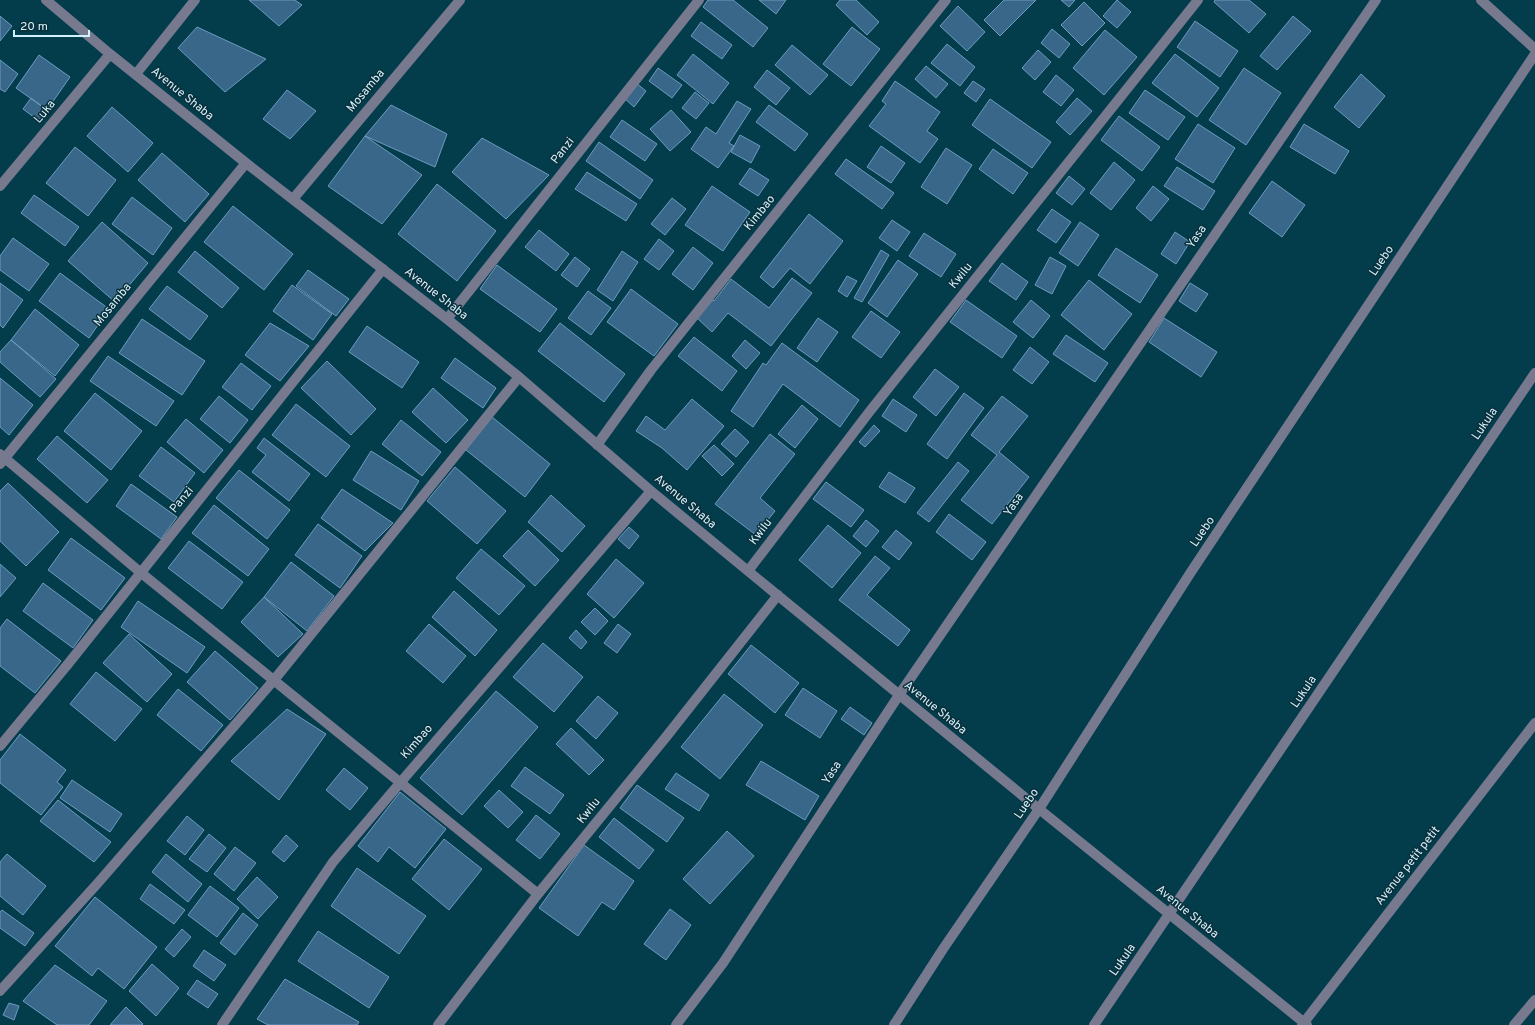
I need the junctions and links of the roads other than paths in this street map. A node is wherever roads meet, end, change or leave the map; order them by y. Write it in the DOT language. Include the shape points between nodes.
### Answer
graph roads {
  1 [pos="46,0"];
  2 [pos="196,0"];
  3 [pos="460,0"];
  4 [pos="699,0"];
  5 [pos="946,0"];
  6 [pos="1198,0"];
  7 [pos="1376,0"];
  8 [pos="1481,0"];
  9 [pos="1535,49"];
  10 [pos="110,54"];
  11 [pos="1535,54"];
  12 [pos="136,74"];
  13 [pos="246,163"];
  14 [pos="0,186"];
  15 [pos="293,199"];
  16 [pos="383,269"];
  17 [pos="447,319"];
  18 [pos="1535,373"];
  19 [pos="519,377"];
  20 [pos="597,445"];
  21 [pos="2,459"];
  22 [pos="651,491"];
  23 [pos="748,571"];
  24 [pos="140,572"];
  25 [pos="778,594"];
  26 [pos="274,680"];
  27 [pos="899,695"];
  28 [pos="1535,723"];
  29 [pos="0,746"];
  30 [pos="400,783"];
  31 [pos="1040,809"];
  32 [pos="538,894"];
  33 [pos="1170,915"];
  34 [pos="0,991"];
  35 [pos="1535,1000"];
  36 [pos="1305,1024"];
  37 [pos="222,1025"];
  38 [pos="438,1025"];
  39 [pos="676,1025"];
  40 [pos="894,1025"];
  41 [pos="1094,1025"];
  42 [pos="1514,1025"];
  1 -- 10 [label="street, Avenue Shaba"];
  2 -- 12 [label="street"];
  3 -- 15 [label="street, Mosamba"];
  4 -- 17 [label="street, Panzi"];
  5 -- 20 [label="street, Kimbao" via="652,370"];
  6 -- 23 [label="street, Kwilu" via="870,411"];
  7 -- 27 [label="street, Yasa"];
  8 -- 9 [label="street"];
  10 -- 12 [label="street, Avenue Shaba"];
  10 -- 14 [label="street, Luka"];
  11 -- 31 [label="street, Luebo" via="1192,572"];
  12 -- 13 [label="street, Avenue Shaba"];
  13 -- 15 [label="street, Avenue Shaba"];
  13 -- 21 [label="street, Mosamba"];
  15 -- 16 [label="street, Avenue Shaba"];
  16 -- 17 [label="street, Avenue Shaba"];
  16 -- 24 [label="street, Panzi"];
  17 -- 19 [label="street, Avenue Shaba"];
  18 -- 33 [label="street, Lukula"];
  19 -- 20 [label="street, Avenue Shaba"];
  19 -- 26 [label="street"];
  20 -- 22 [label="street, Avenue Shaba"];
  21 -- 24 [label="street"];
  22 -- 23 [label="street, Avenue Shaba"];
  22 -- 30 [label="street, Kimbao"];
  23 -- 25 [label="street, Avenue Shaba"];
  24 -- 26 [label="street"];
  24 -- 29 [label="street, Panzi"];
  25 -- 27 [label="street, Avenue Shaba"];
  25 -- 32 [label="street, Kwilu"];
  26 -- 30 [label="street"];
  26 -- 34 [label="street" via="97,884"];
  27 -- 31 [label="street, Avenue Shaba"];
  27 -- 39 [label="street, Yasa" via="723,963"];
  28 -- 36 [label="street, Avenue petit petit"];
  30 -- 32 [label="street"];
  30 -- 37 [label="street, Kimbao" via="333,862"];
  31 -- 33 [label="street, Avenue Shaba"];
  31 -- 40 [label="street, Luebo"];
  32 -- 38 [label="street, Kwilu"];
  33 -- 36 [label="street, Avenue Shaba"];
  33 -- 41 [label="street, Lukula"];
  35 -- 42 [label="street"];
}
